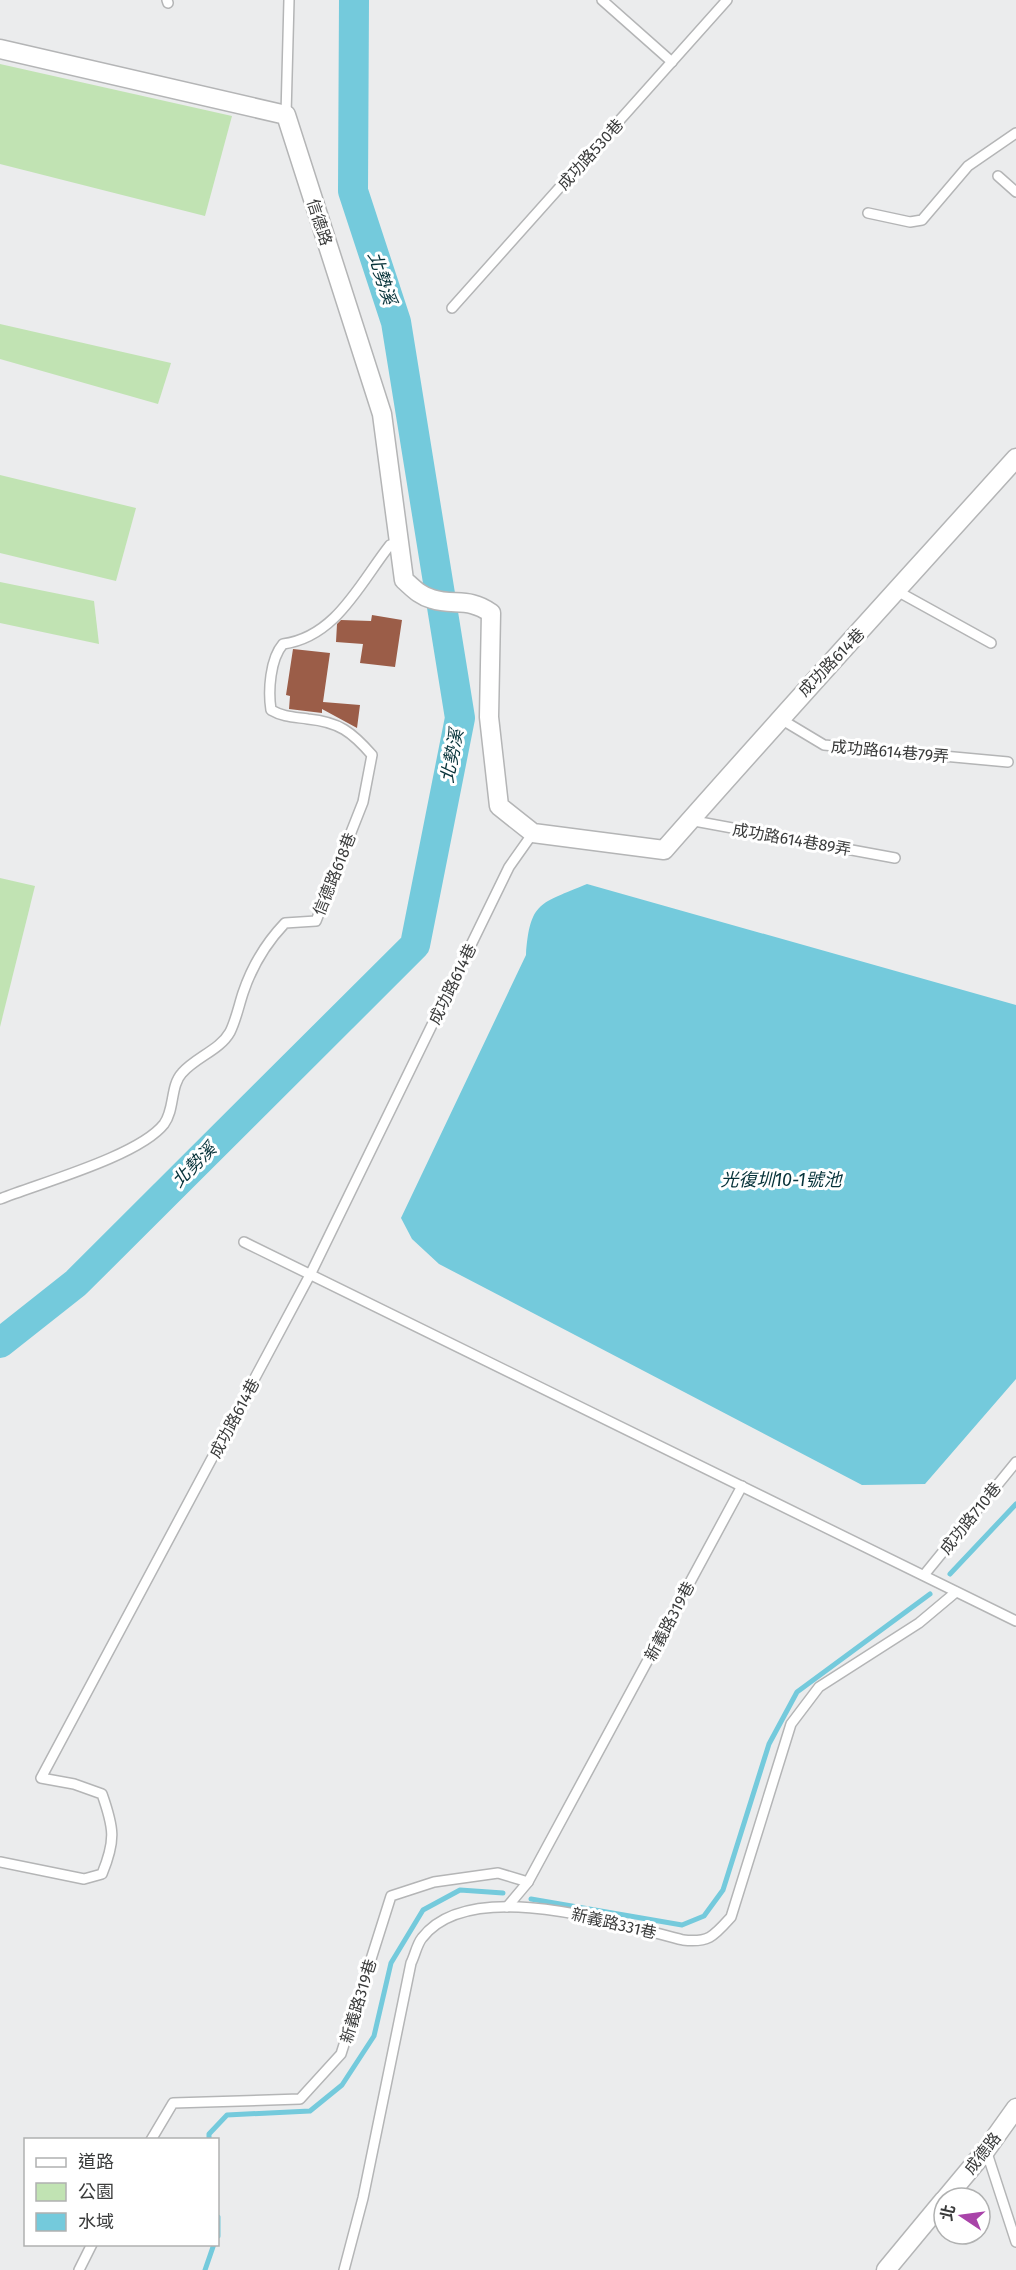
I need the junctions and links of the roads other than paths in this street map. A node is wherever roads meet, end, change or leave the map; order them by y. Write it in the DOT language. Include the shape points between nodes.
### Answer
graph roads {
  1 [pos="289,0"];
  2 [pos="602,0"];
  3 [pos="727,0"];
  4 [pos="0,49"];
  5 [pos="672,62"];
  6 [pos="286,115"];
  7 [pos="1016,133"];
  8 [pos="998,176"];
  9 [pos="1016,192"];
  10 [pos="868,213"];
  11 [pos="452,308"];
  12 [pos="1016,458"];
  13 [pos="398,542"];
  14 [pos="897,591"];
  15 [pos="477,603"];
  16 [pos="991,643"];
  17 [pos="779,718"];
  18 [pos="1008,762"];
  19 [pos="689,820"];
  20 [pos="533,832"];
  21 [pos="895,858"];
  22 [pos="0,1199"];
  23 [pos="244,1242"];
  24 [pos="311,1273"];
  25 [pos="1016,1461"];
  26 [pos="742,1486"];
  27 [pos="924,1575"];
  28 [pos="956,1592"];
  29 [pos="1016,1621"];
  30 [pos="0,1862"];
  31 [pos="528,1882"];
  32 [pos="507,1907"];
  33 [pos="1016,2108"];
  34 [pos="152,2138"];
  35 [pos="986,2150"];
  36 [pos="956,2186"];
  37 [pos="932,2215"];
  38 [pos="1016,2242"];
  39 [pos="91,2246"];
  40 [pos="79,2270"];
  41 [pos="344,2270"];
  42 [pos="886,2270"];
  1 -- 6 [label="lane"];
  2 -- 5 [label="lane"];
  3 -- 5 [label="lane, 成功路530巷"];
  4 -- 6 [label="street"];
  5 -- 11 [label="lane, 成功路530巷"];
  6 -- 13 [label="street, 信德路" via="382,414"];
  7 -- 10 [label="lane" via="968,166 922,220 910,222"];
  8 -- 9 [label="lane"];
  12 -- 14 [label="street, 成功路614巷"];
  13 -- 15 [label="street, 信德路" via="404,580 420,594 434,600"];
  13 -- 22 [label="lane, 信德路618巷" via="390,545 348,604 318,633 283,644 277,651 269,698 272,710 280,715 336,725 354,734 372,755 363,802 316,921 285,923 273,936 246,982 232,1029 181,1073 171,1111 155,1133 102,1162"];
  14 -- 16 [label="lane"];
  14 -- 17 [label="street, 成功路614巷"];
  15 -- 20 [label="street, 成功路614巷" via="491,612 489,717 499,806"];
  17 -- 18 [label="lane, 成功路614巷79弄" via="824,745"];
  17 -- 19 [label="street, 成功路614巷"];
  19 -- 20 [label="street, 成功路614巷" via="664,850"];
  19 -- 21 [label="lane, 成功路614巷89弄"];
  20 -- 24 [label="lane, 成功路614巷" via="509,867"];
  23 -- 24 [label="lane"];
  24 -- 26 [label="lane"];
  24 -- 30 [label="lane, 成功路614巷" via="42,1778 102,1794 113,1847 102,1874 84,1879"];
  25 -- 27 [label="lane, 成功路710巷"];
  26 -- 27 [label="lane"];
  26 -- 31 [label="lane, 新義路319巷"];
  27 -- 28 [label="lane"];
  28 -- 29 [label="lane"];
  28 -- 32 [label="lane, 新義路331巷" via="919,1623 819,1687 791,1724 731,1917 716,1934 701,1942 683,1940 560,1910"];
  31 -- 32 [label="lane, 新義路319巷"];
  31 -- 34 [label="lane, 新義路319巷" via="498,1872 434,1882 391,1896 341,2054 300,2099 173,2103"];
  32 -- 41 [label="lane, 新義路331巷" via="466,1910 438,1923 422,1938 411,1963 363,2198"];
  33 -- 35 [label="street, 成德路"];
  35 -- 36 [label="street, 成德路"];
  35 -- 38 [label="lane"];
  37 -- 42 [label="street, 成德路"];
  39 -- 40 [label="lane"];
}
